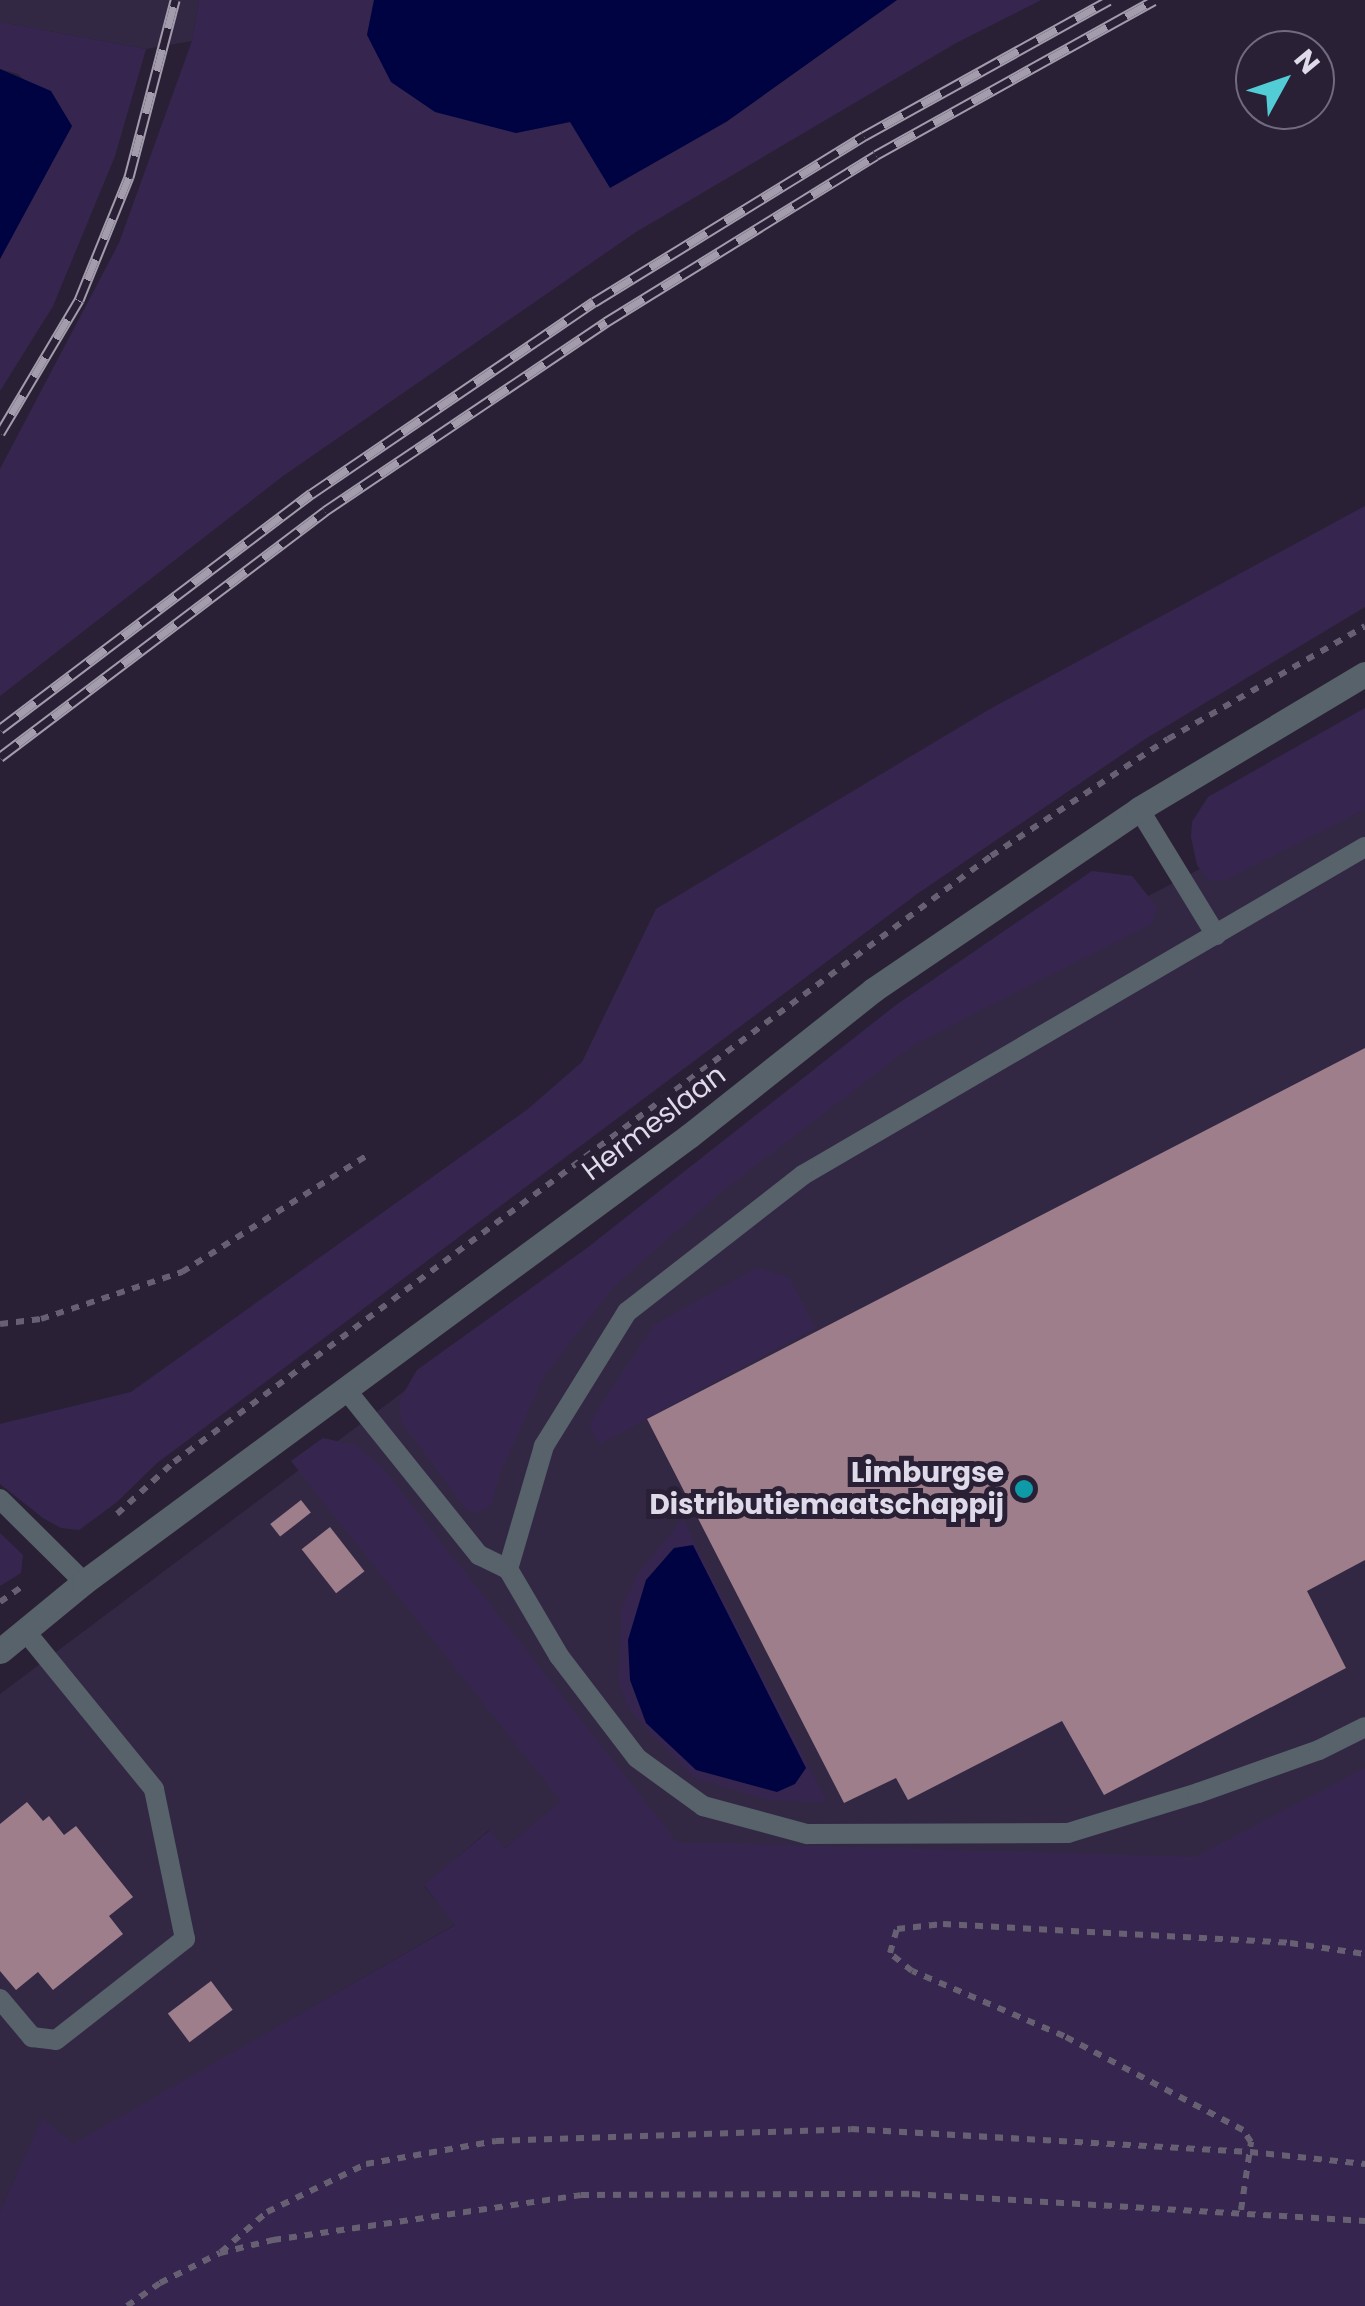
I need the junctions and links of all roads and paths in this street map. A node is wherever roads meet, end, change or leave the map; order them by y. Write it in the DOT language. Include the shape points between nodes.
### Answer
graph roads {
  1 [pos="1365,626"];
  2 [pos="1365,674"];
  3 [pos="1140,809"];
  4 [pos="1365,847"];
  5 [pos="1216,935"];
  6 [pos="368,1155"];
  7 [pos="0,1324"];
  8 [pos="346,1391"];
  9 [pos="0,1499"];
  10 [pos="102,1527"];
  11 [pos="508,1569"];
  12 [pos="84,1582"];
  13 [pos="25,1630"];
  14 [pos="0,1651"];
  15 [pos="1365,1727"];
  16 [pos="1365,1954"];
  17 [pos="0,1998"];
  18 [pos="1250,2152"];
  19 [pos="1365,2164"];
  20 [pos="1241,2210"];
  21 [pos="1365,2221"];
  22 [pos="220,2253"];
  23 [pos="128,2306"];
  1 -- 10 [label="path" via="1168,740 991,856 174,1462"];
  2 -- 3 [label="street, Hermeslaan"];
  3 -- 5 [label="lane"];
  3 -- 8 [label="street, Hermeslaan" via="874,990"];
  4 -- 5 [label="lane"];
  5 -- 11 [label="lane" via="803,1174 627,1312 544,1446"];
  6 -- 7 [label="path" via="182,1272 41,1319"];
  8 -- 11 [label="lane" via="479,1555"];
  8 -- 12 [label="street, Hermeslaan"];
  9 -- 12 [label="lane"];
  11 -- 15 [label="lane" via="559,1656 637,1758 703,1806 807,1834 1068,1833 1319,1750"];
  12 -- 13 [label="street, Hermeslaan"];
  13 -- 14 [label="street, Hermeslaan"];
  13 -- 17 [label="lane" via="154,1789 185,1939 56,2040 32,2037"];
  16 -- 18 [label="path" via="1290,1943 943,1924 897,1929 890,1952 912,1971 1064,2036 1210,2110 1243,2130"];
  18 -- 19 [label="path"];
  18 -- 20 [label="path"];
  18 -- 22 [label="path" via="852,2129 496,2141 366,2164 266,2212"];
  20 -- 21 [label="path"];
  20 -- 22 [label="path" via="912,2194 581,2195"];
  22 -- 23 [label="path"];
}
